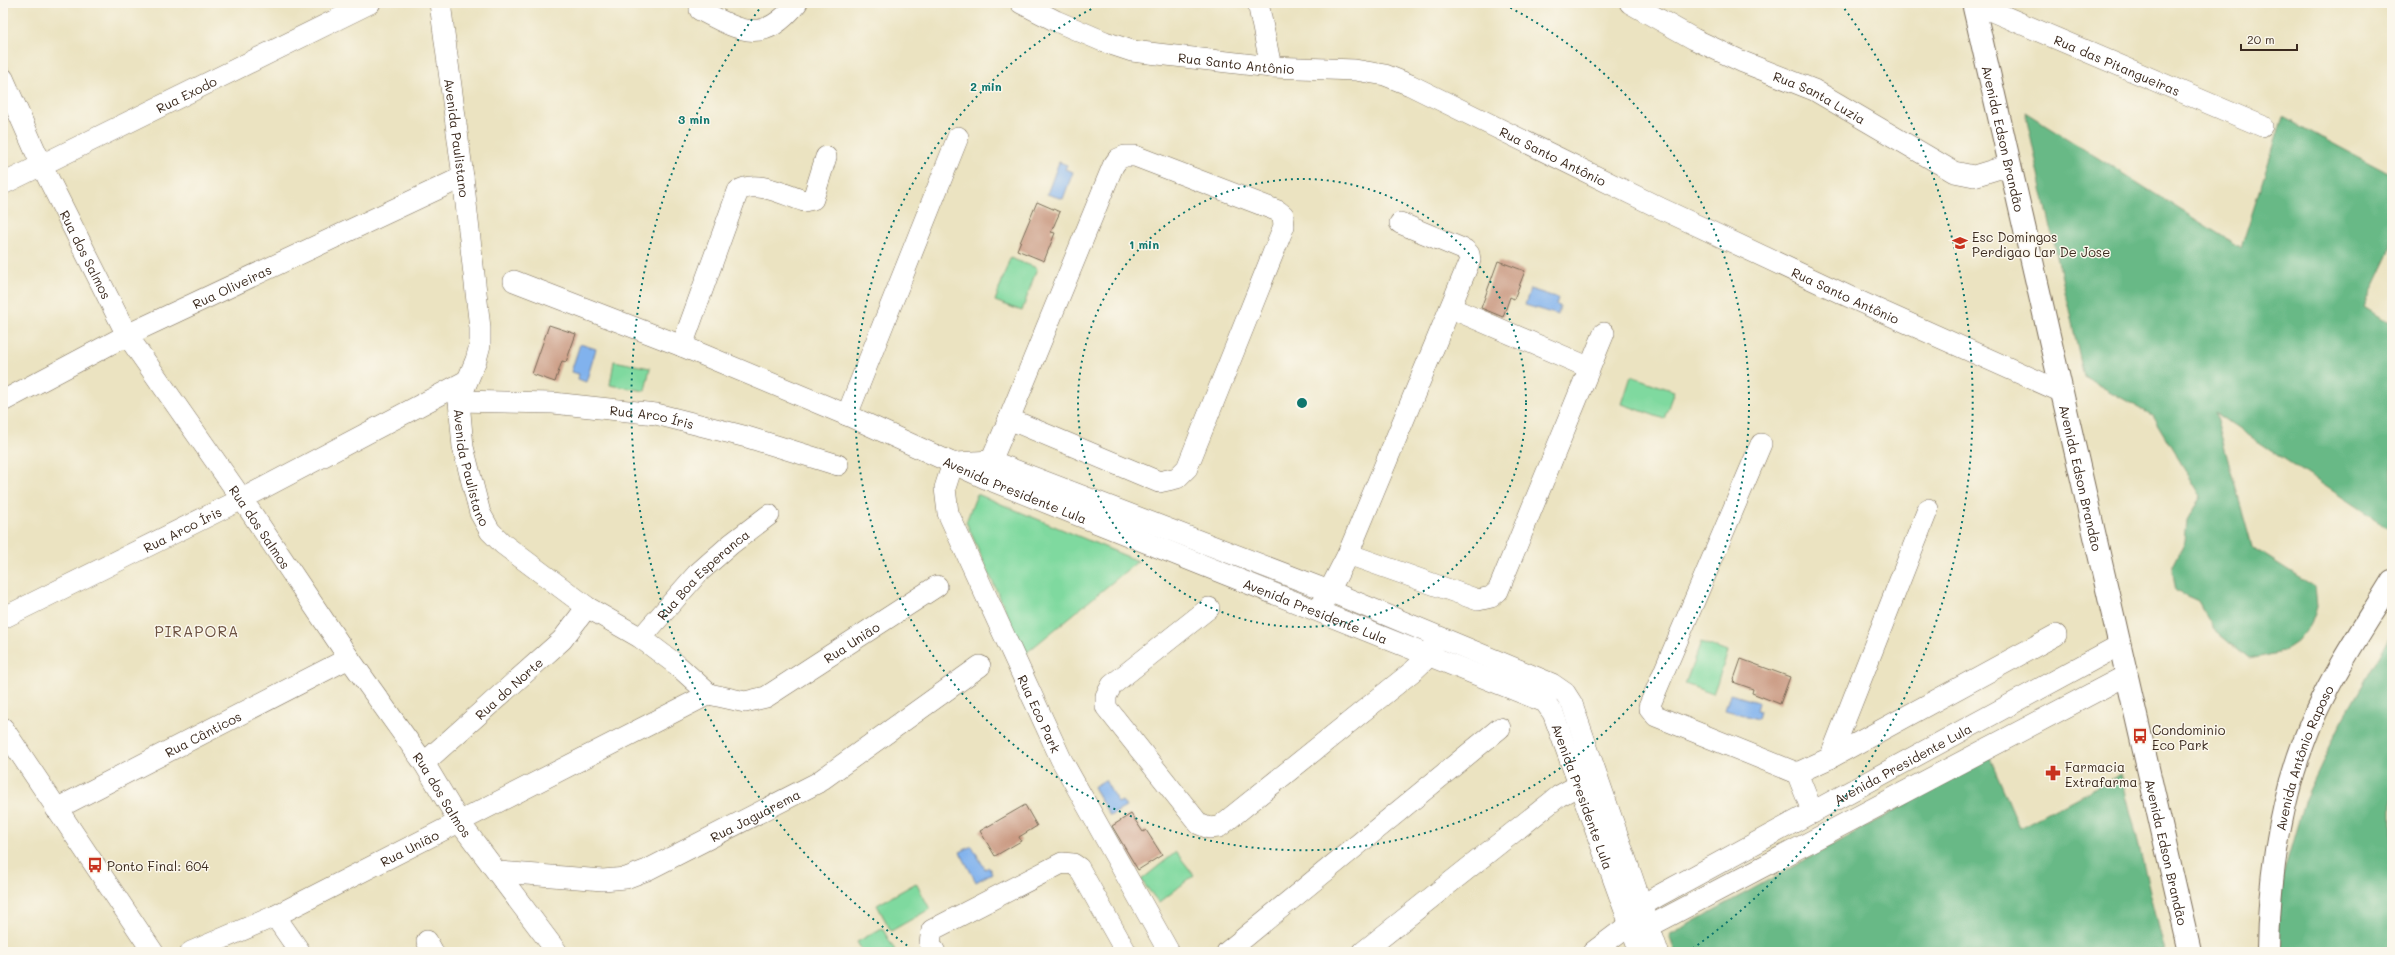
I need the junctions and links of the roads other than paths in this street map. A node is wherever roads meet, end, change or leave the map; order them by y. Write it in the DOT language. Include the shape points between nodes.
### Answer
graph roads {
  1 [pos="370,3"];
  2 [pos="440,3"];
  3 [pos="797,3"];
  4 [pos="1021,3"];
  5 [pos="1258,3"];
  6 [pos="1630,3"];
  7 [pos="1973,3"];
  8 [pos="700,10"];
  9 [pos="1271,67"];
  10 [pos="3,78"];
  11 [pos="2262,126"];
  12 [pos="958,137"];
  13 [pos="826,157"];
  14 [pos="2010,165"];
  15 [pos="42,166"];
  16 [pos="463,177"];
  17 [pos="3,184"];
  18 [pos="1400,223"];
  19 [pos="514,281"];
  20 [pos="1451,308"];
  21 [pos="1604,333"];
  22 [pos="127,335"];
  23 [pos="682,346"];
  24 [pos="1588,367"];
  25 [pos="466,381"];
  26 [pos="2062,392"];
  27 [pos="3,401"];
  28 [pos="459,401"];
  29 [pos="847,415"];
  30 [pos="1009,419"];
  31 [pos="1761,444"];
  32 [pos="953,463"];
  33 [pos="838,465"];
  34 [pos="988,469"];
  35 [pos="242,499"];
  36 [pos="1928,509"];
  37 [pos="769,515"];
  38 [pos="1348,554"];
  39 [pos="2392,581"];
  40 [pos="938,586"];
  41 [pos="1329,591"];
  42 [pos="587,607"];
  43 [pos="1209,608"];
  44 [pos="1319,613"];
  45 [pos="3,618"];
  46 [pos="2056,635"];
  47 [pos="1436,636"];
  48 [pos="641,638"];
  49 [pos="2120,645"];
  50 [pos="1428,657"];
  51 [pos="349,658"];
  52 [pos="980,666"];
  53 [pos="2127,675"];
  54 [pos="709,694"];
  55 [pos="3,728"];
  56 [pos="1500,728"];
  57 [pos="1936,745"];
  58 [pos="1830,758"];
  59 [pos="424,763"];
  60 [pos="1948,768"];
  61 [pos="1797,773"];
  62 [pos="1598,775"];
  63 [pos="1578,784"];
  64 [pos="56,809"];
  65 [pos="1813,813"];
  66 [pos="460,823"];
  67 [pos="499,872"];
  68 [pos="1643,905"];
  69 [pos="275,916"];
  70 [pos="1640,925"];
  71 [pos="154,952"];
  72 [pos="191,952"];
  73 [pos="300,952"];
  74 [pos="557,952"];
  75 [pos="935,952"];
  76 [pos="1126,952"];
  77 [pos="1168,952"];
  78 [pos="1227,952"];
  79 [pos="1363,952"];
  80 [pos="1593,952"];
  81 [pos="1640,952"];
  82 [pos="1658,952"];
  83 [pos="2190,952"];
  84 [pos="2268,952"];
  1 -- 15 [label="street, Rua Exodo"];
  2 -- 16 [label="street, Avenida Paulistano"];
  3 -- 8 [label="street" via="784,20 763,30 735,28"];
  4 -- 9 [label="street, Rua Santo Antônio" via="1105,42 1132,50"];
  5 -- 9 [label="street"];
  6 -- 14 [label="street, Rua Santa Luzia" via="1694,39 1743,62 1814,90 1954,172 1974,176"];
  7 -- 11 [label="street, Rua das Pitangueiras"];
  7 -- 14 [label="main road, Avenida Edson Brandão"];
  9 -- 26 [label="street, Rua Santo Antônio" via="1355,70 1391,77 1688,222"];
  10 -- 15 [label="street, Rua dos Salmos"];
  12 -- 29 [label="street"];
  13 -- 23 [label="street" via="813,199 810,201 754,185 745,186 738,191"];
  14 -- 26 [label="main road, Avenida Edson Brandão"];
  15 -- 17 [label="street, Rua Exodo"];
  15 -- 22 [label="street, Rua dos Salmos"];
  16 -- 22 [label="street, Rua Oliveiras"];
  16 -- 25 [label="street, Avenida Paulistano" via="480,339 476,360"];
  18 -- 20 [label="street" via="1465,250 1469,254 1470,260"];
  19 -- 23 [label="street"];
  20 -- 24 [label="street"];
  20 -- 38 [label="street"];
  21 -- 24 [label="street"];
  22 -- 27 [label="street, Rua Oliveiras"];
  22 -- 35 [label="street, Rua dos Salmos"];
  23 -- 29 [label="street"];
  24 -- 38 [label="street" via="1498,591 1491,597 1478,600"];
  25 -- 28 [label="street, Avenida Paulistano"];
  25 -- 35 [label="street, Rua Arco Íris"];
  26 -- 49 [label="main road, Avenida Edson Brandão"];
  28 -- 33 [label="street, Rua Arco Íris" via="553,403 656,414 747,437"];
  28 -- 42 [label="street, Avenida Paulistano" via="463,447 480,513 490,531 503,544"];
  29 -- 32 [label="street"];
  30 -- 30 [label="street" via="1159,482 1177,478 1187,468 1284,226 1283,215 1135,156 1118,159"];
  30 -- 34 [label="street"];
  31 -- 61 [label="street" via="1649,707 1656,716"];
  32 -- 34 [label="street, Avenida Presidente Lula"];
  32 -- 77 [label="street, Rua Eco Park" via="945,488 948,512 1061,759"];
  34 -- 41 [label="street, Avenida Presidente Lula"];
  34 -- 44 [label="street, Avenida Presidente Lula"];
  35 -- 45 [label="street, Rua Arco Íris"];
  35 -- 51 [label="street, Rua dos Salmos"];
  36 -- 58 [label="street"];
  37 -- 48 [label="street, Rua Boa Esperanca" via="730,544 697,574"];
  38 -- 41 [label="street"];
  39 -- 84 [label="main road, Avenida Antônio Raposo" via="2333,680 2300,751 2286,794 2278,835"];
  40 -- 54 [label="street, Rua União" via="766,697 745,702"];
  41 -- 44 [label="street"];
  41 -- 47 [label="street, Avenida Presidente Lula"];
  42 -- 48 [label="street, Avenida Paulistano"];
  42 -- 59 [label="street, Rua do Norte" via="562,640"];
  43 -- 50 [label="street" via="1112,685 1106,696 1106,707 1199,824 1209,828 1219,827"];
  44 -- 50 [label="street, Avenida Presidente Lula"];
  46 -- 58 [label="street"];
  47 -- 50 [label="street"];
  47 -- 62 [label="street, Avenida Presidente Lula" via="1552,684 1565,693 1572,704"];
  48 -- 54 [label="street, Avenida Paulistano" via="678,665"];
  49 -- 53 [label="main road, Avenida Edson Brandão"];
  49 -- 57 [label="street, Avenida Presidente Lula"];
  50 -- 63 [label="street, Avenida Presidente Lula" via="1545,702 1553,713"];
  51 -- 59 [label="street, Rua dos Salmos"];
  51 -- 64 [label="street, Rua Cânticos"];
  52 -- 67 [label="street, Rua Jaguarema" via="817,783 647,870 626,878 604,880"];
  53 -- 60 [label="street, Avenida Presidente Lula"];
  53 -- 83 [label="main road, Avenida Edson Brandão"];
  54 -- 66 [label="street, Rua União"];
  55 -- 64 [label="street"];
  56 -- 78 [label="street"];
  57 -- 60 [label="street"];
  57 -- 65 [label="street, Avenida Presidente Lula"];
  58 -- 61 [label="street"];
  59 -- 66 [label="street, Rua dos Salmos"];
  60 -- 70 [label="street, Avenida Presidente Lula"];
  61 -- 65 [label="street"];
  62 -- 63 [label="street"];
  62 -- 68 [label="street, Avenida Presidente Lula"];
  63 -- 70 [label="street, Avenida Presidente Lula"];
  63 -- 79 [label="street"];
  64 -- 71 [label="street"];
  65 -- 68 [label="street, Avenida Presidente Lula"];
  66 -- 67 [label="street, Rua dos Salmos"];
  66 -- 69 [label="street, Rua União"];
  67 -- 74 [label="street, Rua dos Salmos"];
  68 -- 70 [label="street, Avenida Presidente Lula"];
  69 -- 72 [label="street, Rua União"];
  69 -- 73 [label="street"];
  70 -- 80 [label="street"];
  70 -- 81 [label="street, Avenida Presidente Lula"];
  70 -- 82 [label="street, Avenida Presidente Lula"];
  75 -- 76 [label="street" via="930,943 932,930 1062,863 1080,868"];
}
